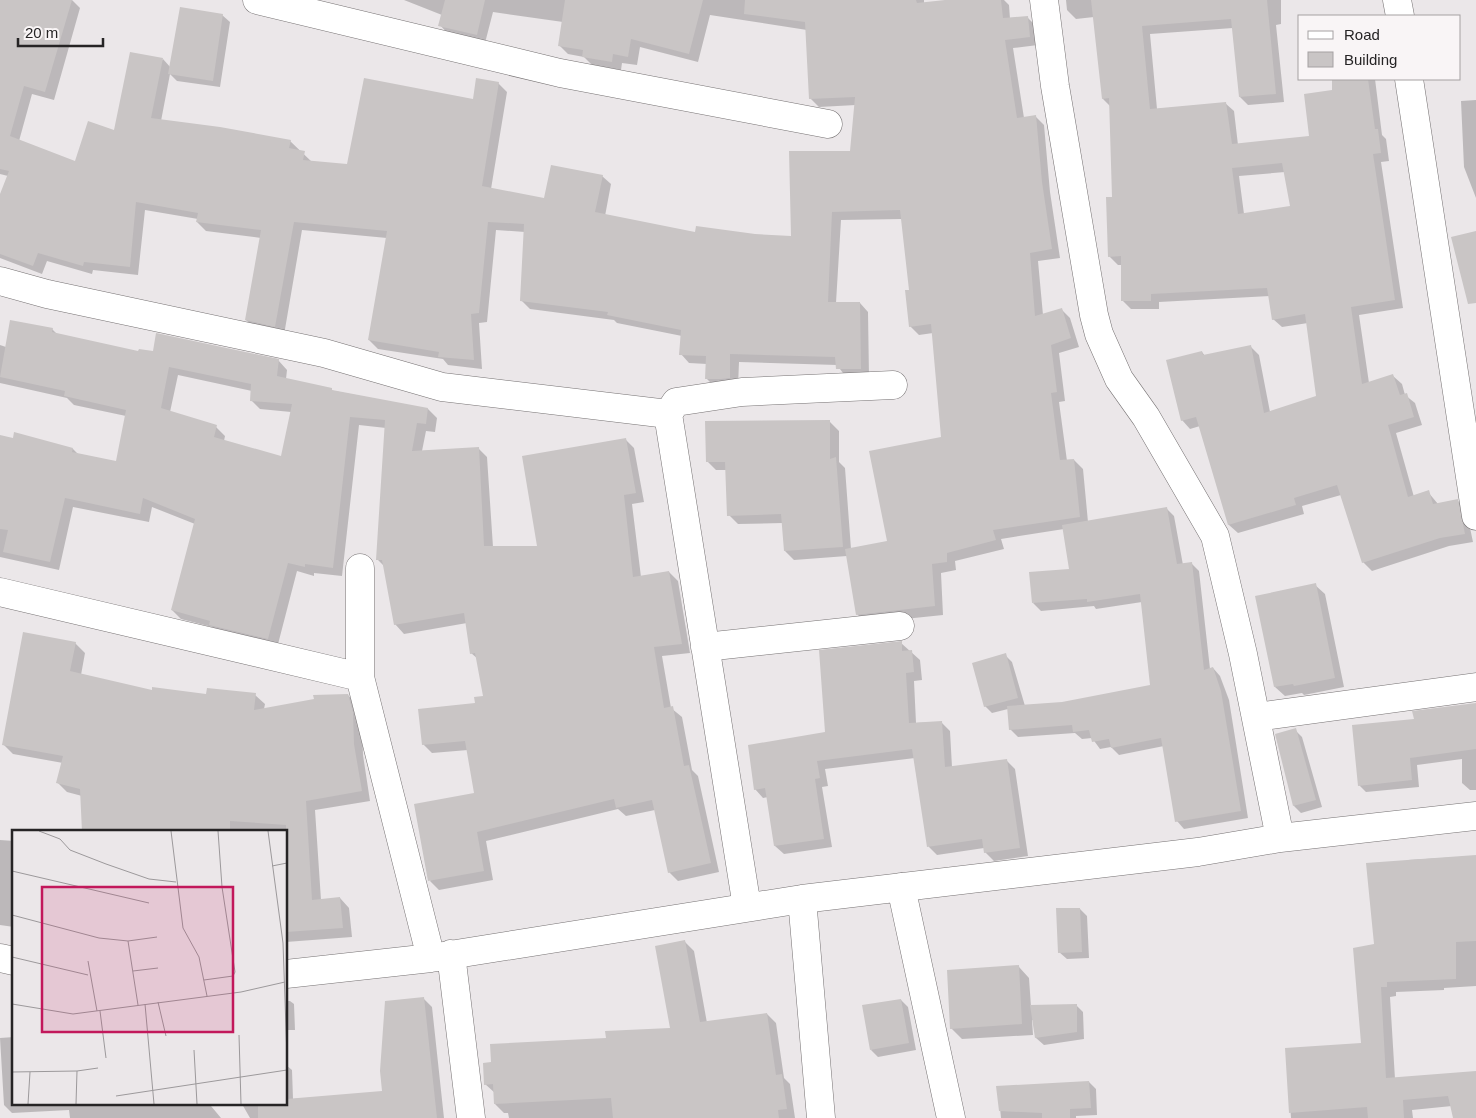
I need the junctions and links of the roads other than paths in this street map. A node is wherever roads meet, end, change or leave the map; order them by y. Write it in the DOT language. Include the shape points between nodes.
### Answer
graph roads {
  1 [pos="257,0"];
  2 [pos="1044,0"];
  3 [pos="1397,0"];
  4 [pos="1400,15"];
  5 [pos="1409,80"];
  6 [pos="828,124"];
  7 [pos="0,281"];
  8 [pos="892,385"];
  9 [pos="668,414"];
  10 [pos="1476,516"];
  11 [pos="360,568"];
  12 [pos="0,592"];
  13 [pos="900,626"];
  14 [pos="705,647"];
  15 [pos="360,677"];
  16 [pos="1476,687"];
  17 [pos="1256,717"];
  18 [pos="1476,816"];
  19 [pos="1280,838"];
  20 [pos="900,887"];
  21 [pos="802,899"];
  22 [pos="747,907"];
  23 [pos="441,956"];
  24 [pos="288,974"];
  25 [pos="471,1118"];
  26 [pos="821,1118"];
  27 [pos="951,1118"];
  1 -- 6 [label="street" via="560,73"];
  2 -- 17 [label="street" via="1055,86 1099,334 1120,379 1215,536"];
  3 -- 4 [label="street"];
  5 -- 10 [label="street"];
  7 -- 9 [label="street" via="46,294 324,353 442,387"];
  8 -- 9 [label="street" via="742,392 676,402"];
  9 -- 14 [label="street"];
  11 -- 15 [label="street"];
  12 -- 15 [label="street"];
  13 -- 14 [label="street"];
  14 -- 22 [label="street"];
  15 -- 23 [label="street"];
  16 -- 17 [label="street"];
  17 -- 19 [label="street"];
  18 -- 19 [label="street"];
  19 -- 20 [label="street" via="1198,852"];
  20 -- 21 [label="street"];
  20 -- 27 [label="street"];
  21 -- 22 [label="street"];
  21 -- 26 [label="street"];
  22 -- 23 [label="street"];
  23 -- 24 [label="street"];
  23 -- 25 [label="street"];
}
